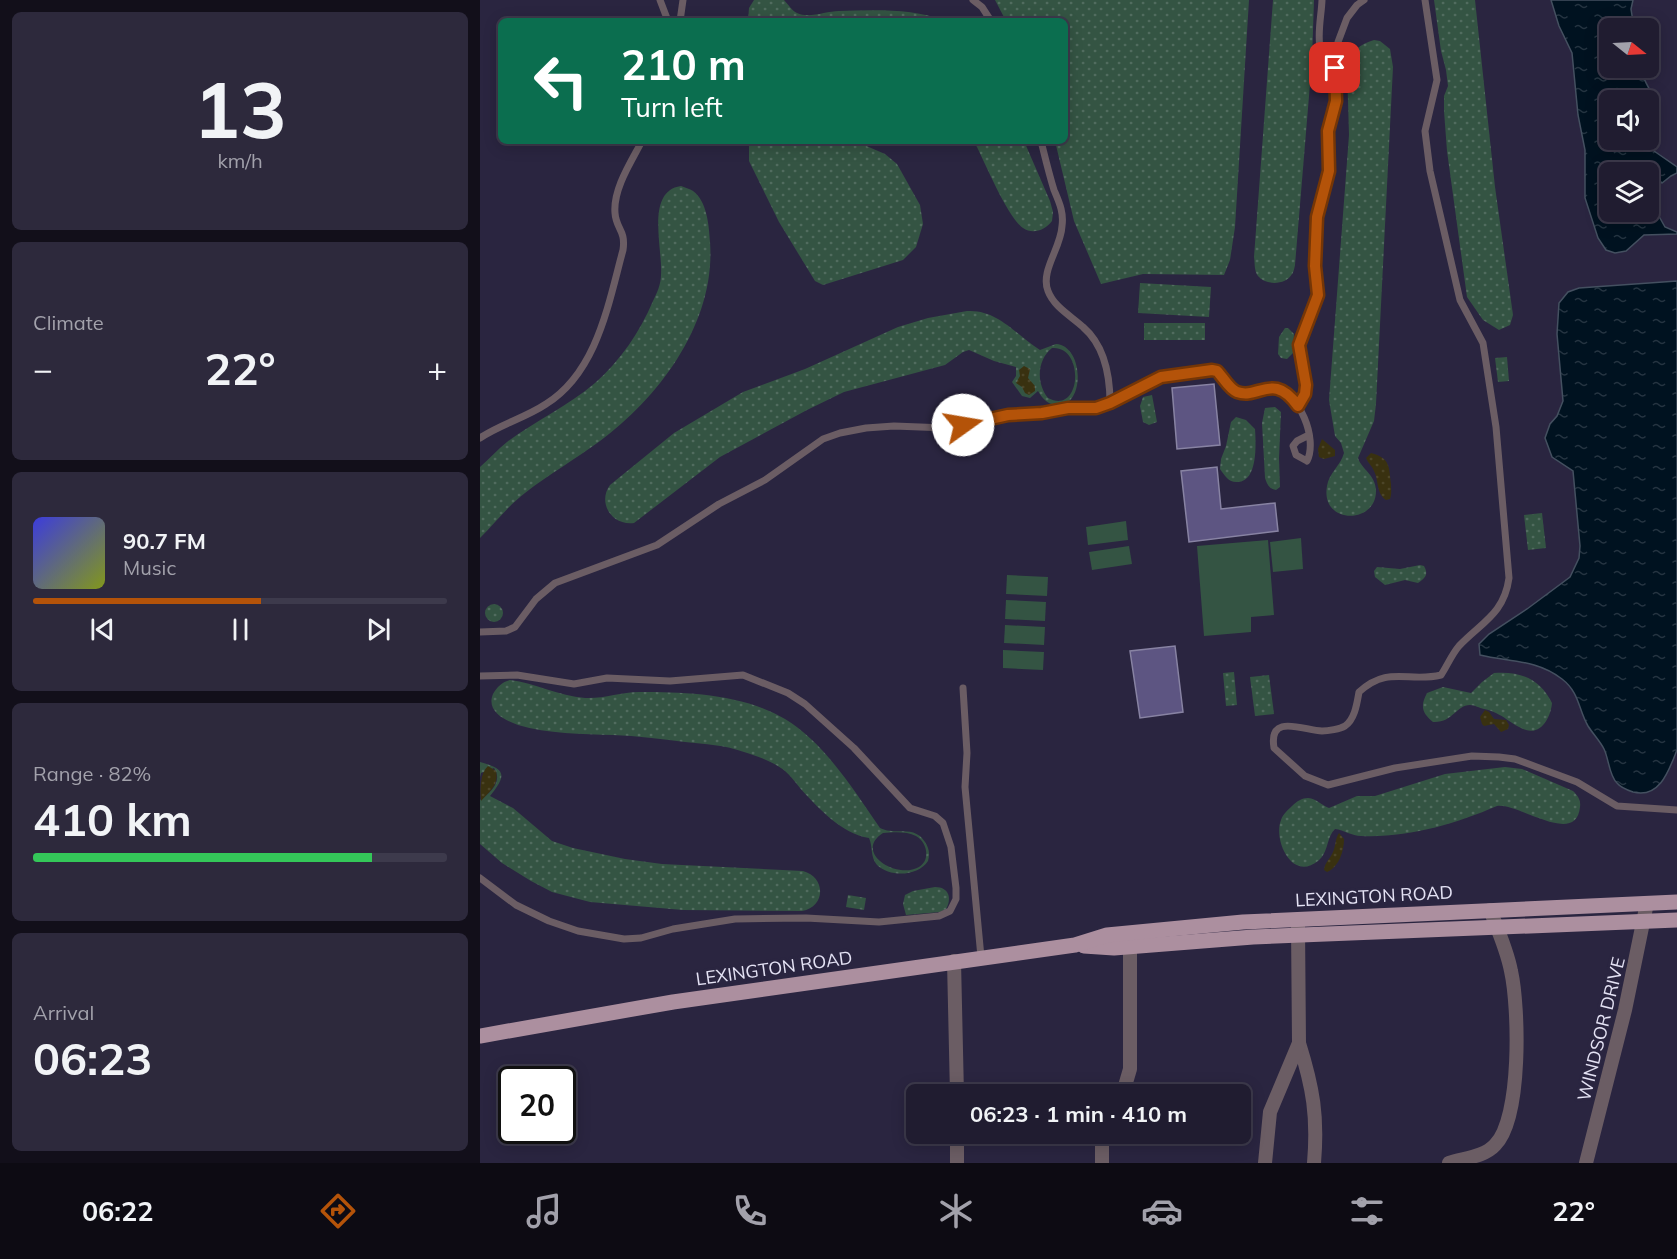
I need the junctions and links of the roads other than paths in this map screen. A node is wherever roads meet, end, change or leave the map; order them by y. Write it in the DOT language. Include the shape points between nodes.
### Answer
graph roads {
  1 [pos="660,0"];
  2 [pos="683,0"];
  3 [pos="973,0"];
  4 [pos="1322,0"];
  5 [pos="1364,0"];
  6 [pos="1425,0"];
  7 [pos="667,18"];
  8 [pos="680,18"];
  9 [pos="989,18"];
  10 [pos="1335,70"];
  11 [pos="641,144"];
  12 [pos="1042,144"];
  13 [pos="1110,403"];
  14 [pos="1298,406"];
  15 [pos="1309,435"];
  16 [pos="480,438"];
  17 [pos="480,632"];
  18 [pos="480,676"];
  19 [pos="963,688"];
  20 [pos="1677,810"];
  21 [pos="480,878"];
  22 [pos="1677,902"];
  23 [pos="1647,903"];
  24 [pos="1490,910"];
  25 [pos="1298,919"];
  26 [pos="1677,920"];
  27 [pos="1644,921"];
  28 [pos="1497,928"];
  29 [pos="1298,935"];
  30 [pos="1130,939"];
  31 [pos="981,957"];
  32 [pos="954,961"];
  33 [pos="480,1036"];
  34 [pos="1299,1043"];
  35 [pos="957,1084"];
  36 [pos="1126,1084"];
  37 [pos="957,1144"];
  38 [pos="1102,1144"];
  39 [pos="957,1163"];
  40 [pos="1102,1163"];
  41 [pos="1266,1163"];
  42 [pos="1314,1163"];
  43 [pos="1449,1163"];
  44 [pos="1586,1163"];
  1 -- 7 [label="lane"];
  2 -- 8 [label="lane"];
  3 -- 9 [label="lane"];
  4 -- 10 [label="lane" via="1320,51"];
  5 -- 10 [label="lane" via="1347,18 1338,42"];
  6 -- 20 [label="lane" via="1437,80 1425,131 1430,171 1460,300 1483,343 1496,427 1507,591 1502,605 1457,648 1441,675 1377,678 1359,692 1355,712 1345,726 1325,732 1286,726 1276,731 1274,748 1305,776 1328,785 1395,768 1472,756 1499,757 1577,782 1617,806"];
  10 -- 14 [label="lane" via="1336,101 1328,131 1329,171 1317,217 1318,295 1299,345 1306,385"];
  11 -- 16 [label="lane" via="618,194 615,212 624,238 623,250 599,333 584,366 549,403"];
  12 -- 13 [label="lane" via="1063,222 1045,278 1046,288 1051,298 1089,333 1102,353"];
  13 -- 14 [label="lane" via="1161,377 1212,370 1233,390 1275,388"];
  13 -- 17 [label="lane" via="1096,408 1008,415 953,427 894,426 840,432 657,545 555,583 510,630"];
  14 -- 15 [label="lane"];
  18 -- 21 [label="lane" via="517,675 574,684 607,678 702,680 732,674 788,693 849,742 910,808 935,816 943,823 951,847 956,899 950,911 934,917 879,922 735,919 624,939 578,931 543,919 509,901"];
  19 -- 31 [label="lane" via="965,787"];
  22 -- 23 [label="main road, LEXINGTON ROAD"];
  23 -- 24 [label="main road, LEXINGTON ROAD"];
  23 -- 27 [label="street, WINDSOR DRIVE"];
  24 -- 25 [label="main road, LEXINGTON ROAD"];
  24 -- 28 [label="street"];
  25 -- 29 [label="street"];
  25 -- 30 [label="main road, LEXINGTON ROAD"];
  26 -- 27 [label="main road, LEXINGTON ROAD"];
  27 -- 28 [label="main road, LEXINGTON ROAD"];
  27 -- 44 [label="street, WINDSOR DRIVE"];
  28 -- 29 [label="main road, LEXINGTON ROAD"];
  28 -- 43 [label="street" via="1507,954 1516,1000 1516,1048 1508,1121 1490,1150"];
  29 -- 30 [label="main road, LEXINGTON ROAD"];
  29 -- 34 [label="street"];
  30 -- 31 [label="main road, LEXINGTON ROAD" via="1107,935 1075,945"];
  30 -- 36 [label="street" via="1130,1069"];
  31 -- 32 [label="main road, LEXINGTON ROAD"];
  32 -- 33 [label="main road, LEXINGTON ROAD" via="673,1002"];
  32 -- 35 [label="street"];
  34 -- 41 [label="street" via="1270,1112"];
  34 -- 42 [label="street" via="1316,1110"];
  37 -- 39 [label="street"];
  38 -- 40 [label="street"];
}
